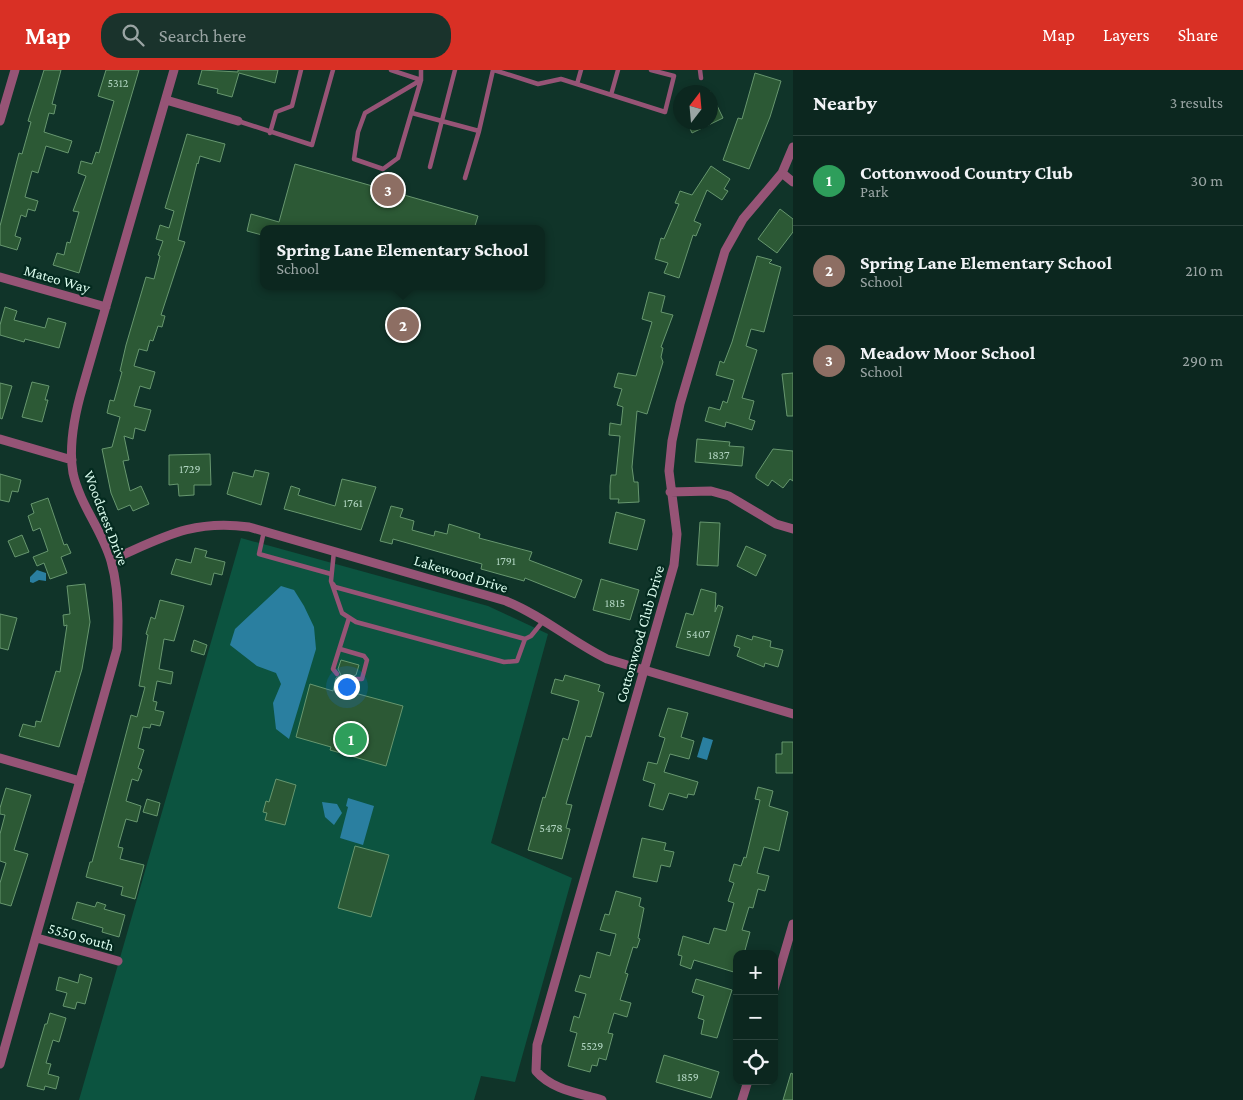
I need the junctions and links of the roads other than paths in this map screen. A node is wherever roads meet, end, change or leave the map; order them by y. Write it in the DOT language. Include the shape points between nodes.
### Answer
graph roads {
  1 [pos="15,70"];
  2 [pos="174,70"];
  3 [pos="301,70"];
  4 [pos="333,70"];
  5 [pos="391,70"];
  6 [pos="421,70"];
  7 [pos="455,70"];
  8 [pos="494,70"];
  9 [pos="581,70"];
  10 [pos="618,70"];
  11 [pos="651,70"];
  12 [pos="700,70"];
  13 [pos="701,78"];
  14 [pos="421,80"];
  15 [pos="577,84"];
  16 [pos="611,95"];
  17 [pos="166,100"];
  18 [pos="412,113"];
  19 [pos="0,121"];
  20 [pos="442,121"];
  21 [pos="238,122"];
  22 [pos="479,131"];
  23 [pos="270,133"];
  24 [pos="793,147"];
  25 [pos="430,166"];
  26 [pos="782,173"];
  27 [pos="465,178"];
  28 [pos="793,182"];
  29 [pos="0,277"];
  30 [pos="106,307"];
  31 [pos="0,439"];
  32 [pos="72,460"];
  33 [pos="670,492"];
  34 [pos="793,529"];
  35 [pos="264,531"];
  36 [pos="334,551"];
  37 [pos="111,560"];
  38 [pos="331,574"];
  39 [pos="331,581"];
  40 [pos="349,618"];
  41 [pos="544,620"];
  42 [pos="525,639"];
  43 [pos="340,649"];
  44 [pos="643,671"];
  45 [pos="337,674"];
  46 [pos="355,679"];
  47 [pos="793,714"];
  48 [pos="0,758"];
  49 [pos="80,781"];
  50 [pos="793,924"];
  51 [pos="37,938"];
  52 [pos="118,962"];
  53 [pos="778,975"];
  54 [pos="0,1064"];
  55 [pos="747,1085"];
  56 [pos="602,1100"];
  57 [pos="742,1100"];
  1 -- 19 [label="street"];
  2 -- 17 [label="street, Woodcrest Drive"];
  3 -- 23 [label="lane" via="292,106 276,112"];
  4 -- 23 [label="lane" via="312,145"];
  5 -- 14 [label="lane"];
  6 -- 14 [label="lane"];
  7 -- 20 [label="lane"];
  8 -- 15 [label="lane" via="538,84 562,79"];
  8 -- 22 [label="lane"];
  9 -- 15 [label="lane"];
  10 -- 16 [label="lane"];
  11 -- 16 [label="lane" via="674,76 665,112"];
  12 -- 13 [label="lane"];
  14 -- 18 [label="lane"];
  14 -- 18 [label="lane" via="365,113 354,159 383,169 398,158"];
  15 -- 16 [label="lane"];
  17 -- 21 [label="street"];
  17 -- 30 [label="street, Woodcrest Drive"];
  18 -- 20 [label="lane"];
  20 -- 22 [label="lane"];
  20 -- 25 [label="lane"];
  21 -- 23 [label="lane"];
  22 -- 27 [label="lane"];
  24 -- 26 [label="street, Cottonwood Club Drive"];
  26 -- 28 [label="street"];
  26 -- 33 [label="street, Cottonwood Club Drive" via="744,220 722,258 676,423"];
  29 -- 30 [label="street, Mateo Way"];
  30 -- 32 [label="street, Woodcrest Drive" via="77,408"];
  31 -- 32 [label="street"];
  32 -- 37 [label="street, Woodcrest Drive" via="80,494"];
  33 -- 34 [label="street" via="711,491 730,496 776,524"];
  33 -- 44 [label="street, Cottonwood Club Drive" via="677,548"];
  35 -- 36 [label="street, Lakewood Drive"];
  35 -- 37 [label="street, Lakewood Drive" via="236,526 194,527 171,533"];
  35 -- 38 [label="lane" via="259,554"];
  36 -- 38 [label="lane"];
  36 -- 41 [label="street, Lakewood Drive" via="493,596"];
  37 -- 49 [label="street, Woodcrest Drive" via="118,609 117,648"];
  38 -- 39 [label="lane"];
  39 -- 40 [label="lane" via="342,613"];
  39 -- 42 [label="lane" via="335,587"];
  40 -- 42 [label="lane" via="504,662 517,661"];
  40 -- 43 [label="lane"];
  41 -- 42 [label="lane"];
  41 -- 44 [label="street, Lakewood Drive" via="596,654"];
  43 -- 45 [label="lane" via="333,669"];
  43 -- 46 [label="lane" via="364,656 367,660 362,679"];
  44 -- 47 [label="street, Lakewood Drive"];
  44 -- 56 [label="street, Cottonwood Club Drive" via="534,1061 536,1071 551,1085"];
  48 -- 49 [label="street"];
  49 -- 51 [label="street, Woodcrest Drive"];
  50 -- 53 [label="street"];
  51 -- 52 [label="street, 5550 South"];
  51 -- 54 [label="street, Woodcrest Drive"];
  55 -- 57 [label="street"];
}
